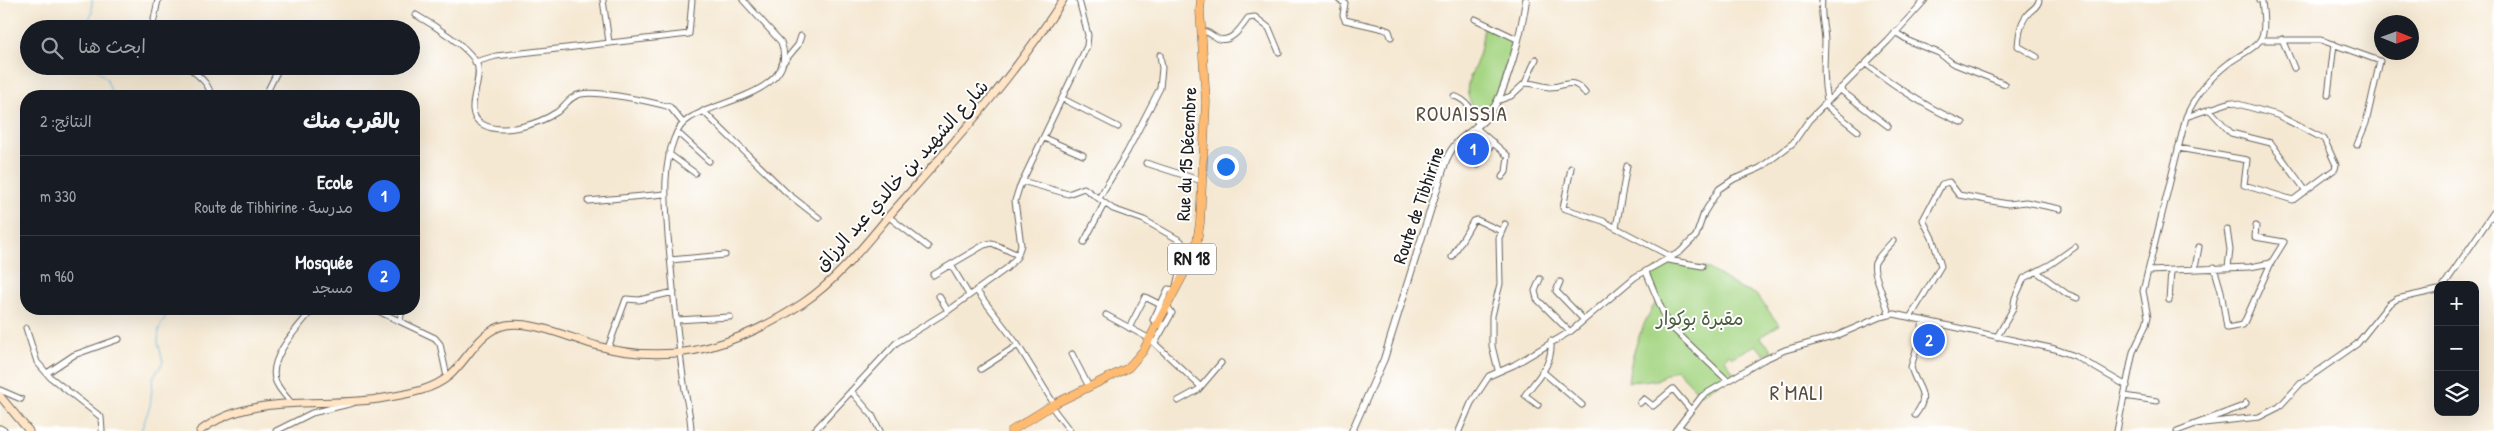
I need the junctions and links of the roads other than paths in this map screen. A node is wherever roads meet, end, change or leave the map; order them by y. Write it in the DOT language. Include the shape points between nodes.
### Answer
graph roads {
  1 [pos="158,0"];
  2 [pos="603,0"];
  3 [pos="692,0"];
  4 [pos="743,0"];
  5 [pos="1063,0"];
  6 [pos="1079,0"];
  7 [pos="1201,0"];
  8 [pos="1339,0"];
  9 [pos="1526,0"];
  10 [pos="1822,0"];
  11 [pos="1925,0"];
  12 [pos="2040,0"];
  13 [pos="2260,0"];
  14 [pos="416,14"];
  15 [pos="1475,19"];
  16 [pos="154,20"];
  17 [pos="1201,31"];
  18 [pos="1896,32"];
  19 [pos="801,36"];
  20 [pos="1391,37"];
  21 [pos="1517,39"];
  22 [pos="2282,39"];
  23 [pos="2261,40"];
  24 [pos="609,42"];
  25 [pos="2334,44"];
  26 [pos="1279,52"];
  27 [pos="1160,55"];
  28 [pos="2036,57"];
  29 [pos="1536,59"];
  30 [pos="475,62"];
  31 [pos="782,64"];
  32 [pos="1866,64"];
  33 [pos="2294,68"];
  34 [pos="197,75"];
  35 [pos="276,75"];
  36 [pos="1525,83"];
  37 [pos="2005,84"];
  38 [pos="210,90"];
  39 [pos="268,90"];
  40 [pos="1839,90"];
  41 [pos="1585,93"];
  42 [pos="2328,95"];
  43 [pos="1454,96"];
  44 [pos="1063,99"];
  45 [pos="1498,101"];
  46 [pos="1826,102"];
  47 [pos="2209,109"];
  48 [pos="703,111"];
  49 [pos="2186,117"];
  50 [pos="683,123"];
  51 [pos="1964,123"];
  52 [pos="1476,125"];
  53 [pos="1888,126"];
  54 [pos="1118,127"];
  55 [pos="1858,130"];
  56 [pos="677,132"];
  57 [pos="1044,138"];
  58 [pos="1493,142"];
  59 [pos="2358,145"];
  60 [pos="2178,148"];
  61 [pos="669,154"];
  62 [pos="1083,155"];
  63 [pos="709,161"];
  64 [pos="1146,163"];
  65 [pos="1478,165"];
  66 [pos="1627,166"];
  67 [pos="1571,168"];
  68 [pos="695,174"];
  69 [pos="1502,177"];
  70 [pos="1022,181"];
  71 [pos="1202,181"];
  72 [pos="2306,191"];
  73 [pos="665,194"];
  74 [pos="1099,198"];
  75 [pos="588,200"];
  76 [pos="1104,204"];
  77 [pos="2060,209"];
  78 [pos="2494,212"];
  79 [pos="889,217"];
  80 [pos="819,218"];
  81 [pos="1505,224"];
  82 [pos="2256,226"];
  83 [pos="1616,228"];
  84 [pos="2227,229"];
  85 [pos="1501,231"];
  86 [pos="1893,241"];
  87 [pos="1084,242"];
  88 [pos="928,247"];
  89 [pos="2075,247"];
  90 [pos="2199,247"];
  91 [pos="725,255"];
  92 [pos="1018,255"];
  93 [pos="1452,257"];
  94 [pos="1669,259"];
  95 [pos="670,260"];
  96 [pos="2271,263"];
  97 [pos="951,265"];
  98 [pos="1702,266"];
  99 [pos="2214,267"];
  100 [pos="2228,267"];
  101 [pos="2195,268"];
  102 [pos="2148,271"];
  103 [pos="2171,271"];
  104 [pos="1646,272"];
  105 [pos="2036,272"];
  106 [pos="932,275"];
  107 [pos="1540,279"];
  108 [pos="2447,281"];
  109 [pos="1560,282"];
  110 [pos="976,290"];
  111 [pos="1175,290"];
  112 [pos="2434,291"];
  113 [pos="674,292"];
  114 [pos="969,295"];
  115 [pos="939,296"];
  116 [pos="2077,298"];
  117 [pos="2169,300"];
  118 [pos="1163,305"];
  119 [pos="948,310"];
  120 [pos="308,315"];
  121 [pos="387,315"];
  122 [pos="401,315"];
  123 [pos="1106,315"];
  124 [pos="1889,315"];
  125 [pos="1911,316"];
  126 [pos="730,317"];
  127 [pos="677,320"];
  128 [pos="1584,320"];
  129 [pos="1923,320"];
  130 [pos="400,321"];
  131 [pos="26,328"];
  132 [pos="1129,328"];
  133 [pos="1569,331"];
  134 [pos="1997,337"];
  135 [pos="119,339"];
  136 [pos="1152,341"];
  137 [pos="1551,341"];
  138 [pos="1018,345"];
  139 [pos="608,348"];
  140 [pos="681,352"];
  141 [pos="1072,354"];
  142 [pos="1221,363"];
  143 [pos="980,369"];
  144 [pos="1498,370"];
  145 [pos="1542,371"];
  146 [pos="47,373"];
  147 [pos="447,377"];
  148 [pos="1728,381"];
  149 [pos="1200,386"];
  150 [pos="2127,386"];
  151 [pos="1089,387"];
  152 [pos="0,390"];
  153 [pos="851,391"];
  154 [pos="0,396"];
  155 [pos="2124,396"];
  156 [pos="21,399"];
  157 [pos="1178,401"];
  158 [pos="2156,401"];
  159 [pos="358,402"];
  160 [pos="1640,403"];
  161 [pos="2246,403"];
  162 [pos="292,404"];
  163 [pos="1052,405"];
  164 [pos="1538,405"];
  165 [pos="1582,405"];
  166 [pos="1690,409"];
  167 [pos="1915,415"];
  168 [pos="2195,424"];
  169 [pos="0,428"];
  170 [pos="1676,429"];
  171 [pos="5,431"];
  172 [pos="29,431"];
  173 [pos="102,431"];
  174 [pos="200,431"];
  175 [pos="276,431"];
  176 [pos="691,431"];
  177 [pos="814,431"];
  178 [pos="880,431"];
  179 [pos="1011,431"];
  180 [pos="1070,431"];
  181 [pos="1352,431"];
  182 [pos="1459,431"];
  183 [pos="1686,431"];
  184 [pos="2117,431"];
  185 [pos="2177,431"];
  1 -- 16 [label="street"];
  2 -- 24 [label="street"];
  3 -- 24 [label="street" via="689,34"];
  4 -- 31 [label="street" via="781,42 784,50"];
  5 -- 79 [label="main road, شارع الشهيد بن خالدي عبد الرزاق" via="1018,67"];
  6 -- 44 [label="street" via="1088,35 1087,46"];
  7 -- 17 [label="main road, Rue du 15 Décembre / RN 18"];
  8 -- 20 [label="street" via="1345,3 1342,15 1345,20 1384,29"];
  9 -- 21 [label="street, Route de Tibhirine"];
  10 -- 46 [label="street" via="1820,17 1825,41 1822,65"];
  11 -- 18 [label="street"];
  12 -- 28 [label="street" via="2026,15 2018,46"];
  13 -- 23 [label="street" via="2264,34"];
  14 -- 30 [label="street" via="449,35"];
  15 -- 21 [label="street"];
  17 -- 26 [label="street" via="1225,39 1241,28 1248,18 1255,17 1270,28"];
  17 -- 71 [label="main road, Rue du 15 Décembre / RN 18" via="1206,85"];
  18 -- 32 [label="street"];
  18 -- 37 [label="street" via="1952,63"];
  19 -- 31 [label="street" via="798,45"];
  21 -- 45 [label="street, Route de Tibhirine"];
  22 -- 23 [label="street"];
  22 -- 25 [label="street" via="2310,39"];
  22 -- 33 [label="street"];
  23 -- 49 [label="street" via="2206,83 2197,93"];
  24 -- 30 [label="street" via="496,56"];
  25 -- 42 [label="street"];
  25 -- 59 [label="street" via="2380,61"];
  27 -- 74 [label="street" via="1160,88"];
  29 -- 36 [label="street"];
  30 -- 50 [label="street" via="478,79 473,114 487,127 517,129 554,114 574,96 589,93 665,106 675,111"];
  31 -- 48 [label="street" via="776,75 755,91 736,101"];
  32 -- 40 [label="street"];
  32 -- 51 [label="street" via="1904,92 1945,116"];
  34 -- 38 [label="street"];
  35 -- 39 [label="street"];
  36 -- 41 [label="street" via="1552,87 1572,83"];
  36 -- 45 [label="street" via="1511,96"];
  40 -- 46 [label="street"];
  40 -- 53 [label="street"];
  43 -- 52 [label="street" via="1468,103"];
  44 -- 54 [label="street"];
  44 -- 57 [label="street"];
  45 -- 52 [label="street, Route de Tibhirine" via="1487,117"];
  46 -- 55 [label="street"];
  46 -- 94 [label="street" via="1793,143 1760,168 1719,189 1704,213 1696,236"];
  47 -- 49 [label="street"];
  47 -- 72 [label="street" via="2231,133 2271,144"];
  47 -- 72 [label="street" via="2230,102 2277,115 2324,139 2336,169"];
  48 -- 50 [label="street"];
  48 -- 80 [label="street" via="787,193"];
  49 -- 60 [label="street"];
  50 -- 56 [label="street"];
  52 -- 58 [label="street"];
  52 -- 181 [label="street, Route de Tibhirine" via="1453,146 1446,160 1384,359"];
  56 -- 61 [label="street"];
  56 -- 63 [label="street"];
  57 -- 62 [label="street"];
  57 -- 70 [label="street"];
  58 -- 65 [label="street"];
  58 -- 69 [label="street" via="1508,156"];
  60 -- 72 [label="street" via="2246,160 2244,184 2293,200"];
  60 -- 102 [label="street"];
  61 -- 68 [label="street"];
  61 -- 73 [label="street"];
  64 -- 71 [label="street"];
  66 -- 83 [label="street"];
  67 -- 83 [label="street" via="1563,208"];
  70 -- 74 [label="street" via="1068,194 1084,188"];
  70 -- 92 [label="street" via="1016,201 1021,245"];
  71 -- 111 [label="main road, Rue du 15 Décembre / RN 18" via="1195,253"];
  73 -- 75 [label="street"];
  73 -- 95 [label="street"];
  74 -- 76 [label="street"];
  76 -- 87 [label="street"];
  76 -- 111 [label="street" via="1144,220 1181,241 1184,252"];
  77 -- 125 [label="street" via="1959,195 1949,182 1942,184 1923,222 1941,266"];
  78 -- 108 [label="street"];
  79 -- 88 [label="street"];
  79 -- 140 [label="main road, شارع الشهيد بن خالدي عبد الرزاق" via="805,302 737,337"];
  81 -- 85 [label="street"];
  82 -- 96 [label="street" via="2255,237 2284,242"];
  83 -- 94 [label="street"];
  84 -- 100 [label="street"];
  85 -- 93 [label="street" via="1473,221"];
  85 -- 144 [label="street" via="1500,284 1494,304 1492,334"];
  86 -- 124 [label="street" via="1876,262 1874,270 1885,295"];
  89 -- 105 [label="street"];
  90 -- 101 [label="street"];
  91 -- 95 [label="street"];
  92 -- 97 [label="street" via="992,242"];
  92 -- 110 [label="street" via="1008,268"];
  94 -- 98 [label="street"];
  94 -- 104 [label="street"];
  95 -- 113 [label="street"];
  96 -- 99 [label="street" via="2243,326 2228,328"];
  96 -- 100 [label="street"];
  97 -- 106 [label="street"];
  97 -- 114 [label="street"];
  99 -- 100 [label="street"];
  99 -- 101 [label="street"];
  101 -- 103 [label="street"];
  102 -- 103 [label="street"];
  102 -- 150 [label="street" via="2143,291 2148,317 2132,352"];
  103 -- 117 [label="street"];
  104 -- 128 [label="street"];
  104 -- 148 [label="street" via="1668,324"];
  105 -- 116 [label="street"];
  105 -- 134 [label="street" via="2024,278 2014,309"];
  107 -- 133 [label="street" via="1535,291 1538,299"];
  109 -- 128 [label="street" via="1556,291"];
  110 -- 114 [label="street"];
  110 -- 138 [label="street"];
  111 -- 118 [label="main road, Rue du 15 Décembre / RN 18"];
  112 -- 168 [label="street" via="2389,304 2358,344 2301,383 2278,407 2259,416"];
  113 -- 127 [label="street"];
  113 -- 139 [label="street" via="639,300 626,299"];
  114 -- 119 [label="street"];
  115 -- 119 [label="street"];
  118 -- 132 [label="street" via="1145,297"];
  118 -- 136 [label="main road, Rue du 15 Décembre / RN 18" via="1162,324"];
  119 -- 153 [label="street" via="896,343"];
  120 -- 162 [label="street" via="282,349 275,369 275,380"];
  121 -- 130 [label="street"];
  122 -- 130 [label="street"];
  123 -- 132 [label="street"];
  124 -- 125 [label="street"];
  124 -- 148 [label="street" via="1836,336 1785,350"];
  125 -- 129 [label="street"];
  126 -- 127 [label="street"];
  127 -- 140 [label="street"];
  128 -- 133 [label="street"];
  129 -- 134 [label="street"];
  129 -- 167 [label="street" via="1911,367 1923,395 1921,408"];
  130 -- 147 [label="street" via="431,335 440,344"];
  131 -- 146 [label="street" via="37,362"];
  132 -- 136 [label="street"];
  133 -- 137 [label="street"];
  134 -- 150 [label="street" via="2062,351"];
  135 -- 146 [label="street" via="74,355"];
  136 -- 149 [label="street"];
  136 -- 151 [label="main road, Rue du 15 Décembre / RN 18" via="1128,368"];
  137 -- 144 [label="street" via="1514,365"];
  137 -- 145 [label="street" via="1552,357"];
  138 -- 143 [label="street"];
  138 -- 163 [label="street"];
  139 -- 140 [label="main road, شارع الشهيد بن خالدي عبد الرزاق" via="651,353"];
  139 -- 147 [label="main road, شارع الشهيد بن خالدي عبد الرزاق" via="545,330 508,324 489,332"];
  140 -- 176 [label="street"];
  141 -- 151 [label="street"];
  142 -- 149 [label="street"];
  144 -- 182 [label="street" via="1489,376 1471,403"];
  145 -- 164 [label="street" via="1524,395"];
  145 -- 165 [label="street"];
  146 -- 173 [label="street" via="102,417"];
  147 -- 159 [label="main road, شارع الشهيد بن خالدي عبد الرزاق" via="411,393"];
  148 -- 166 [label="street" via="1702,396"];
  149 -- 157 [label="street"];
  150 -- 155 [label="street"];
  151 -- 163 [label="main road, Rue du 15 Décembre / RN 18"];
  152 -- 156 [label="street"];
  153 -- 177 [label="street"];
  153 -- 178 [label="street"];
  154 -- 172 [label="main road"];
  155 -- 158 [label="street"];
  155 -- 184 [label="street"];
  159 -- 162 [label="main road, شارع الشهيد بن خالدي عبد الرزاق"];
  159 -- 175 [label="street" via="312,414"];
  160 -- 166 [label="street" via="1644,399 1653,406 1673,389"];
  161 -- 168 [label="street"];
  162 -- 174 [label="main road, شارع الشهيد بن خالدي عبد الرزاق" via="236,413"];
  163 -- 179 [label="main road, Rue du 15 Décembre / RN 18"];
  163 -- 180 [label="street"];
  166 -- 170 [label="street"];
  168 -- 185 [label="street"];
  169 -- 171 [label="street"];
  170 -- 183 [label="street"];
}
